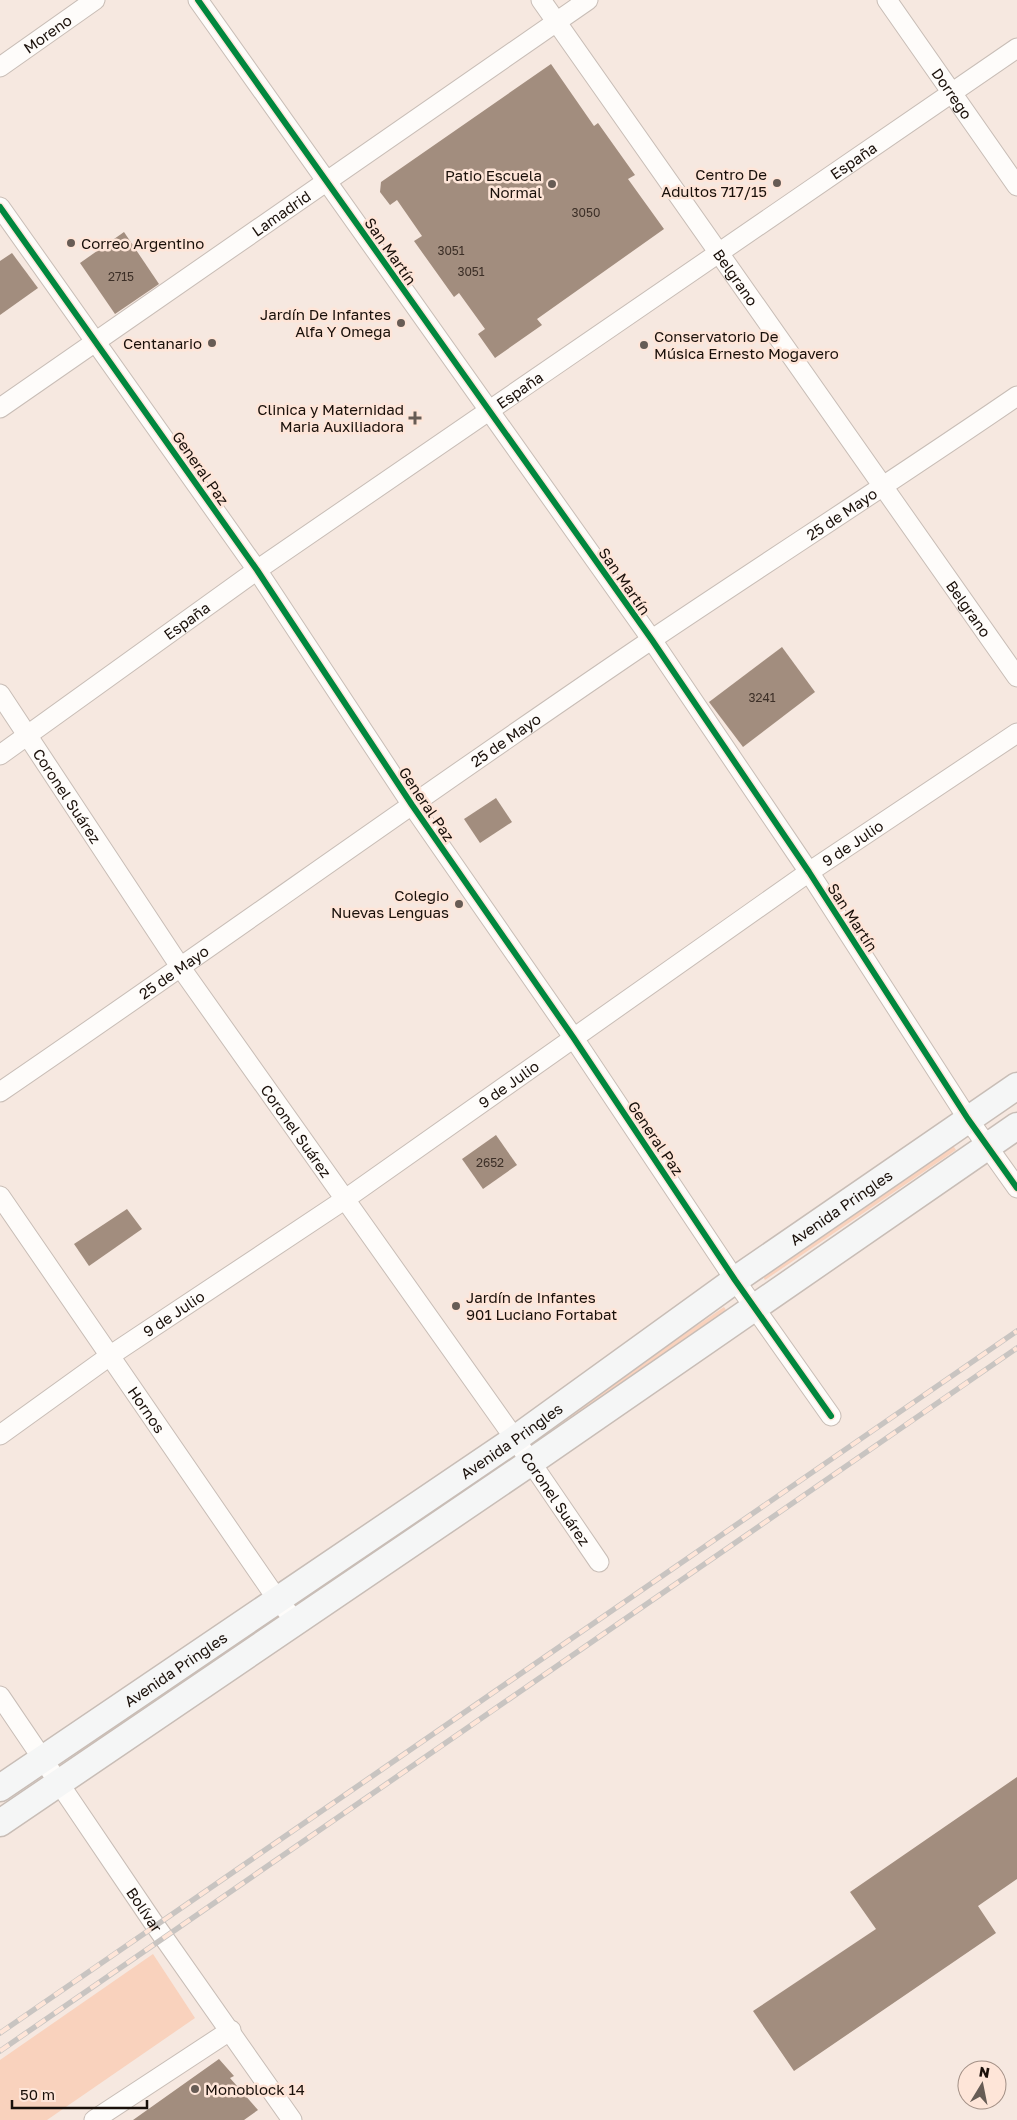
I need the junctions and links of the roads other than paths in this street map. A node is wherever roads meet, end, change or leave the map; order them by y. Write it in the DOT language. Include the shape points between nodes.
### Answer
graph roads {
  1 [pos="95,0"];
  2 [pos="198,0"];
  3 [pos="541,0"];
  4 [pos="588,0"];
  5 [pos="887,0"];
  6 [pos="555,22"];
  7 [pos="1017,48"];
  8 [pos="0,67"];
  9 [pos="950,92"];
  10 [pos="326,180"];
  11 [pos="1017,186"];
  12 [pos="0,207"];
  13 [pos="717,252"];
  14 [pos="97,342"];
  15 [pos="1017,396"];
  16 [pos="0,408"];
  17 [pos="489,411"];
  18 [pos="883,488"];
  19 [pos="257,570"];
  20 [pos="652,640"];
  21 [pos="1017,677"];
  22 [pos="0,694"];
  23 [pos="1017,733"];
  24 [pos="29,735"];
  25 [pos="0,755"];
  26 [pos="412,805"];
  27 [pos="809,872"];
  28 [pos="181,968"];
  29 [pos="573,1037"];
  30 [pos="1017,1086"];
  31 [pos="0,1092"];
  32 [pos="968,1119"];
  33 [pos="1017,1126"];
  34 [pos="987,1146"];
  35 [pos="1017,1188"];
  36 [pos="0,1196"];
  37 [pos="344,1200"];
  38 [pos="735,1280"];
  39 [pos="756,1306"];
  40 [pos="111,1355"];
  41 [pos="831,1416"];
  42 [pos="0,1435"];
  43 [pos="515,1438"];
  44 [pos="531,1462"];
  45 [pos="599,1562"];
  46 [pos="277,1599"];
  47 [pos="296,1622"];
  48 [pos="0,1696"];
  49 [pos="43,1760"];
  50 [pos="59,1784"];
  51 [pos="0,1788"];
  52 [pos="0,1823"];
  53 [pos="231,2030"];
  54 [pos="94,2120"];
  55 [pos="292,2120"];
  1 -- 8 [label="street, Moreno"];
  2 -- 10 [label="street, San Martín"];
  3 -- 6 [label="street, Belgrano"];
  4 -- 6 [label="street, Lamadrid"];
  5 -- 9 [label="street, Dorrego"];
  6 -- 10 [label="street, Lamadrid"];
  6 -- 13 [label="street, Belgrano"];
  7 -- 9 [label="street, España"];
  9 -- 11 [label="street, Dorrego"];
  9 -- 13 [label="street, España"];
  10 -- 14 [label="street, Lamadrid"];
  10 -- 17 [label="street, San Martín"];
  12 -- 14 [label="street, General Paz"];
  13 -- 17 [label="street, España"];
  13 -- 18 [label="street, Belgrano"];
  14 -- 16 [label="street, Lamadrid"];
  14 -- 19 [label="street, General Paz"];
  15 -- 18 [label="street, 25 de Mayo"];
  17 -- 19 [label="street, España"];
  17 -- 20 [label="street, San Martín"];
  18 -- 20 [label="street, 25 de Mayo"];
  18 -- 21 [label="street, Belgrano"];
  19 -- 24 [label="street, España"];
  19 -- 26 [label="street, General Paz"];
  20 -- 26 [label="street, 25 de Mayo"];
  20 -- 27 [label="street, San Martín"];
  22 -- 24 [label="street, Coronel Suárez"];
  23 -- 27 [label="street, 9 de Julio"];
  24 -- 25 [label="street, España"];
  24 -- 28 [label="street, Coronel Suárez"];
  26 -- 28 [label="street, 25 de Mayo"];
  26 -- 29 [label="street, General Paz"];
  27 -- 29 [label="street, 9 de Julio"];
  27 -- 32 [label="street, San Martín"];
  28 -- 31 [label="street, 25 de Mayo"];
  28 -- 37 [label="street, Coronel Suárez"];
  29 -- 37 [label="street, 9 de Julio"];
  29 -- 38 [label="street, General Paz"];
  30 -- 32 [label="main road, Avenida Pringles"];
  32 -- 34 [label="street, San Martín"];
  32 -- 38 [label="main road, Avenida Pringles"];
  33 -- 34 [label="main road, Avenida Pringles"];
  34 -- 35 [label="street, San Martín"];
  34 -- 39 [label="main road, Avenida Pringles"];
  36 -- 40 [label="street, Hornos"];
  37 -- 40 [label="street, 9 de Julio"];
  37 -- 43 [label="street, Coronel Suárez"];
  38 -- 39 [label="street, General Paz"];
  38 -- 43 [label="main road, Avenida Pringles"];
  39 -- 41 [label="street, General Paz"];
  39 -- 44 [label="main road, Avenida Pringles"];
  40 -- 42 [label="street, 9 de Julio"];
  40 -- 46 [label="street, Hornos"];
  43 -- 44 [label="street, Coronel Suárez"];
  43 -- 46 [label="main road, Avenida Pringles"];
  44 -- 45 [label="street, Coronel Suárez"];
  44 -- 47 [label="main road, Avenida Pringles"];
  46 -- 47 [label="street, Hornos"];
  46 -- 49 [label="main road, Avenida Pringles"];
  47 -- 50 [label="main road, Avenida Pringles"];
  48 -- 49 [label="street, Bolívar"];
  49 -- 50 [label="street, Bolívar"];
  49 -- 51 [label="main road, Avenida Pringles"];
  50 -- 52 [label="main road, Avenida Pringles"];
  50 -- 53 [label="street, Bolívar" via="155,1926"];
  53 -- 54 [label="street"];
  53 -- 55 [label="street, Bolívar"];
}
